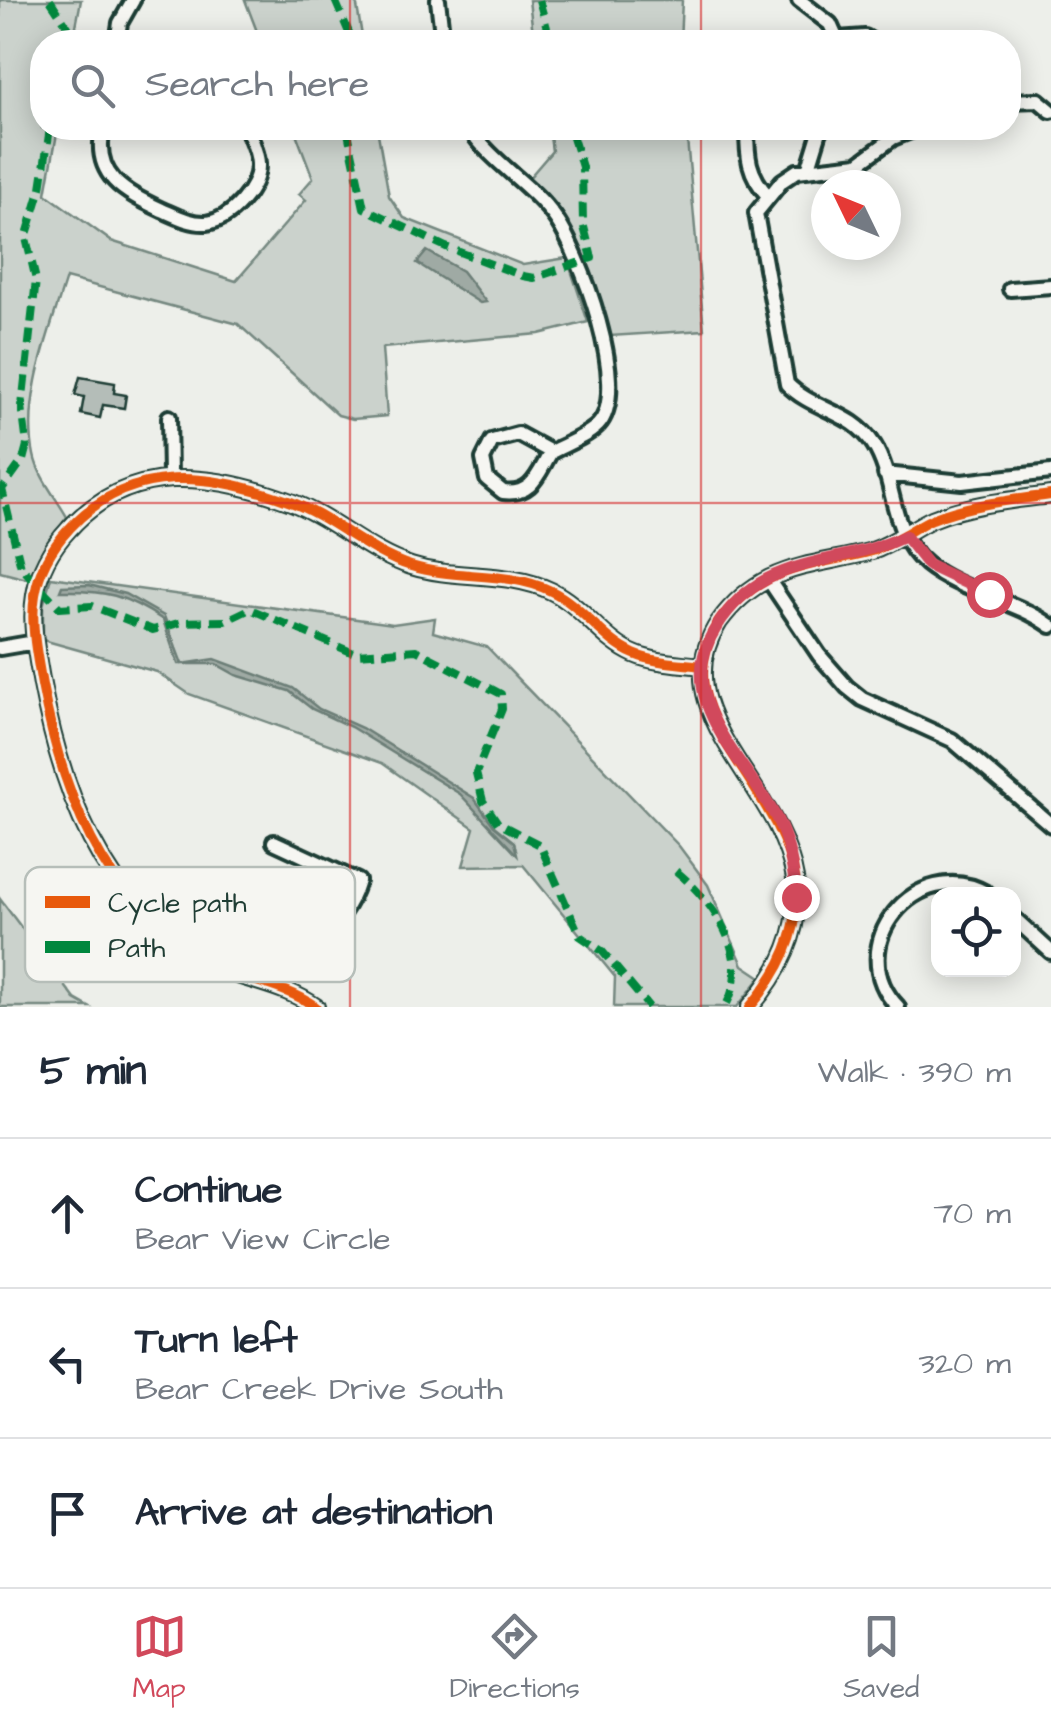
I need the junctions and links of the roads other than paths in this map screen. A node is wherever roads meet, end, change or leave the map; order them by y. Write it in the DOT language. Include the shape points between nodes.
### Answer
graph roads {
  1 [pos="133,0"];
  2 [pos="438,0"];
  3 [pos="799,0"];
  4 [pos="119,30"];
  5 [pos="441,30"];
  6 [pos="830,30"];
  7 [pos="1021,101"];
  8 [pos="1051,111"];
  9 [pos="101,140"];
  10 [pos="251,140"];
  11 [pos="478,140"];
  12 [pos="747,140"];
  13 [pos="817,140"];
  14 [pos="890,140"];
  15 [pos="809,167"];
  16 [pos="768,196"];
  17 [pos="1051,286"];
  18 [pos="1010,288"];
  19 [pos="168,417"];
  20 [pos="551,452"];
  21 [pos="1051,472"];
  22 [pos="886,474"];
  23 [pos="170,476"];
  24 [pos="1051,494"];
  25 [pos="905,536"];
  26 [pos="768,579"];
  27 [pos="1051,626"];
  28 [pos="35,642"];
  29 [pos="0,648"];
  30 [pos="701,666"];
  31 [pos="1051,825"];
  32 [pos="274,842"];
  33 [pos="106,867"];
  34 [pos="328,867"];
  35 [pos="931,887"];
  36 [pos="932,887"];
  37 [pos="964,887"];
  38 [pos="1021,924"];
  39 [pos="1051,952"];
  40 [pos="262,982"];
  41 [pos="288,982"];
  42 [pos="283,990"];
  43 [pos="316,1007"];
  44 [pos="750,1007"];
  45 [pos="898,1007"];
  1 -- 4 [label="street"];
  2 -- 5 [label="street"];
  3 -- 6 [label="street" via="816,9"];
  7 -- 8 [label="street" via="1038,100"];
  9 -- 10 [label="street" via="107,176 126,193 210,223 238,205 258,176"];
  11 -- 20 [label="street" via="554,215 575,257 611,370 600,424"];
  12 -- 16 [label="street" via="754,180"];
  13 -- 15 [label="street"];
  14 -- 15 [label="street" via="858,164"];
  15 -- 16 [label="street"];
  16 -- 22 [label="street" via="756,214 757,233 787,384 801,399 854,421"];
  17 -- 18 [label="street"];
  19 -- 23 [label="street"];
  20 -- 20 [label="street" via="518,434 501,436 486,450 483,470 494,487 524,491"];
  21 -- 22 [label="street" via="962,482"];
  22 -- 25 [label="street"];
  23 -- 28 [label="street" via="124,488 86,509 55,544 34,600"];
  23 -- 30 [label="street" via="232,484 297,504 408,565 549,590 632,654"];
  24 -- 25 [label="street" via="964,508"];
  25 -- 26 [label="street"];
  25 -- 27 [label="street" via="928,565"];
  26 -- 30 [label="street" via="725,614"];
  26 -- 31 [label="street" via="847,687 952,740"];
  28 -- 29 [label="street"];
  28 -- 33 [label="street" via="74,804"];
  30 -- 44 [label="street" via="712,719 779,823 793,863 796,897 785,953"];
  32 -- 34 [label="street"];
  35 -- 45 [label="street" via="900,904 882,926 879,976"];
  36 -- 37 [label="street"];
  38 -- 39 [label="street"];
  40 -- 42 [label="street"];
  41 -- 42 [label="street"];
  42 -- 43 [label="street"];
}
